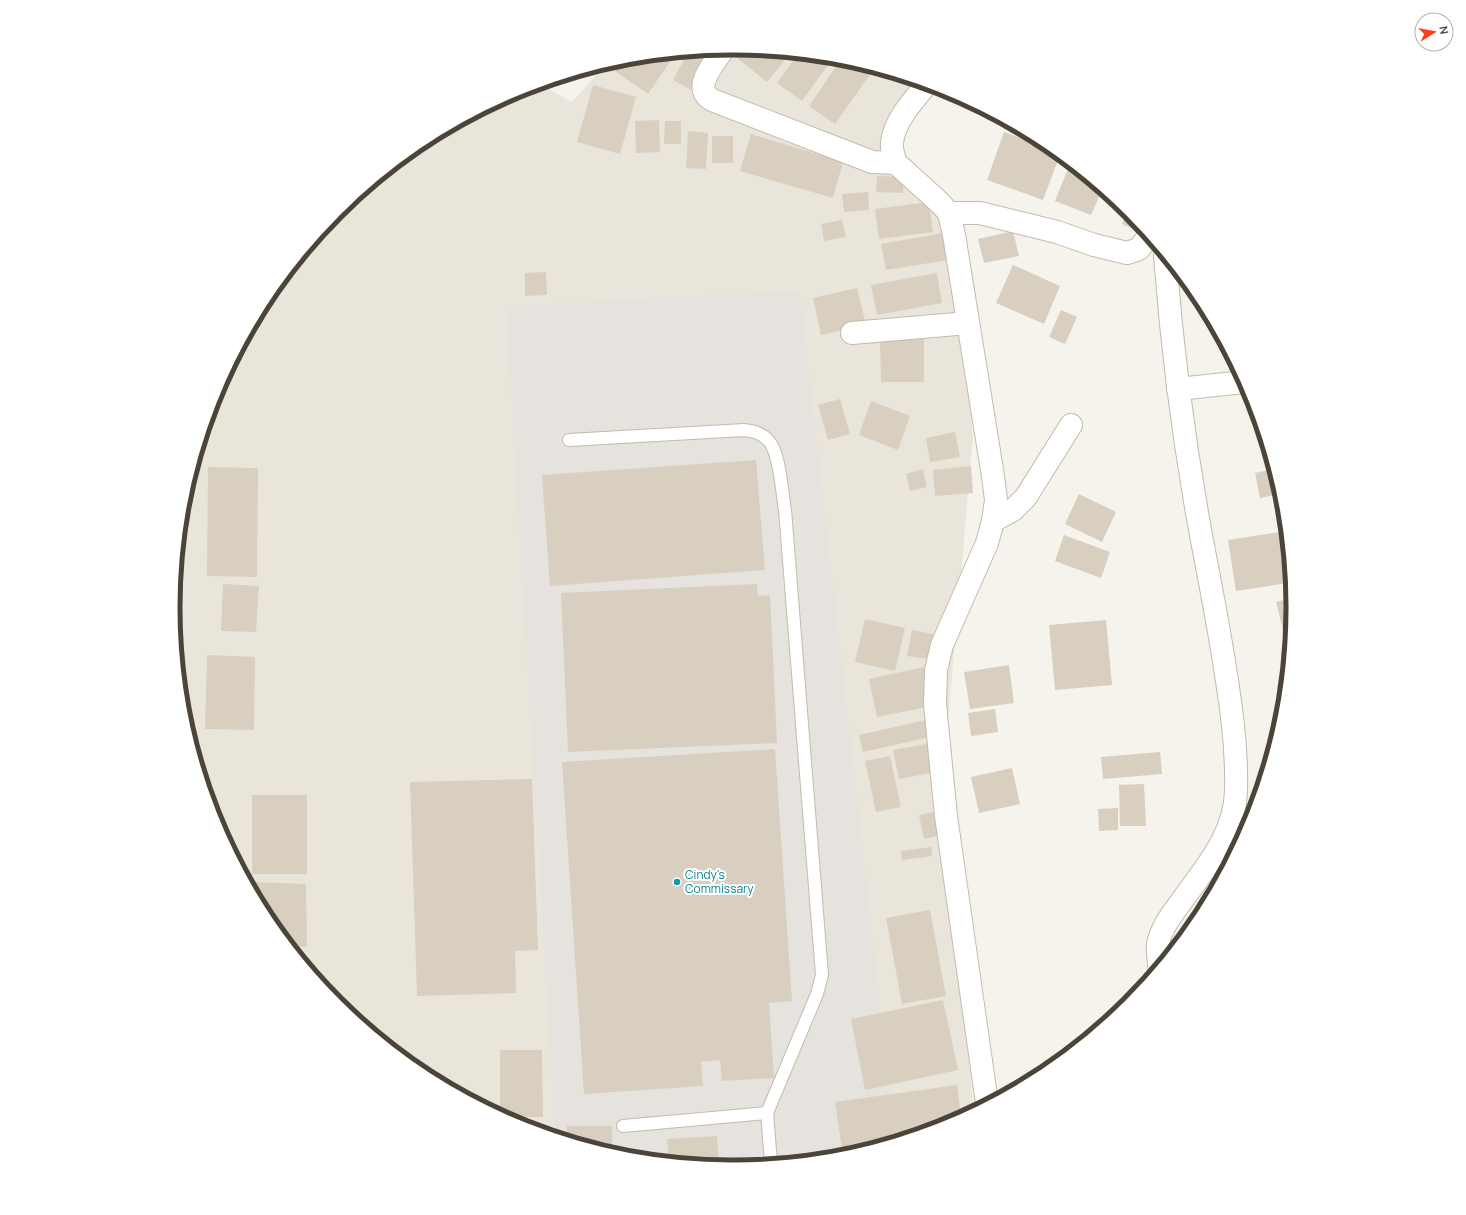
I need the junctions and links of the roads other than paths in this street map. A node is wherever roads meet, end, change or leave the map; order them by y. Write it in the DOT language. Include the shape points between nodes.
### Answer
graph roads {
  1 [pos="719,55"];
  2 [pos="923,89"];
  3 [pos="896,163"];
  4 [pos="949,213"];
  5 [pos="1146,240"];
  6 [pos="1166,265"];
  7 [pos="968,322"];
  8 [pos="852,333"];
  9 [pos="1237,383"];
  10 [pos="1178,389"];
  11 [pos="1071,425"];
  12 [pos="568,440"];
  13 [pos="994,521"];
  14 [pos="1229,845"];
  15 [pos="1159,959"];
  16 [pos="986,1098"];
  17 [pos="767,1113"];
  18 [pos="623,1126"];
  19 [pos="771,1159"];
  1 -- 3 [label="street" via="703,85 704,93 709,98 872,162"];
  2 -- 3 [label="street" via="904,112 895,132 892,143"];
  3 -- 4 [label="street"];
  4 -- 5 [label="street" via="980,213 1127,253 1139,249"];
  4 -- 7 [label="street"];
  6 -- 10 [label="street"];
  7 -- 8 [label="street"];
  7 -- 13 [label="street" via="993,476 996,500"];
  9 -- 10 [label="street"];
  10 -- 14 [label="street" via="1234,724 1236,794"];
  11 -- 13 [label="street" via="1026,497 1013,510"];
  12 -- 17 [label="lane" via="754,430 771,443 777,458 786,518 822,975 817,994"];
  13 -- 16 [label="street" via="987,543 942,645 936,670 935,704 946,816"];
  14 -- 15 [label="street" via="1170,916 1158,944"];
  17 -- 18 [label="lane"];
  17 -- 19 [label="lane"];
}
